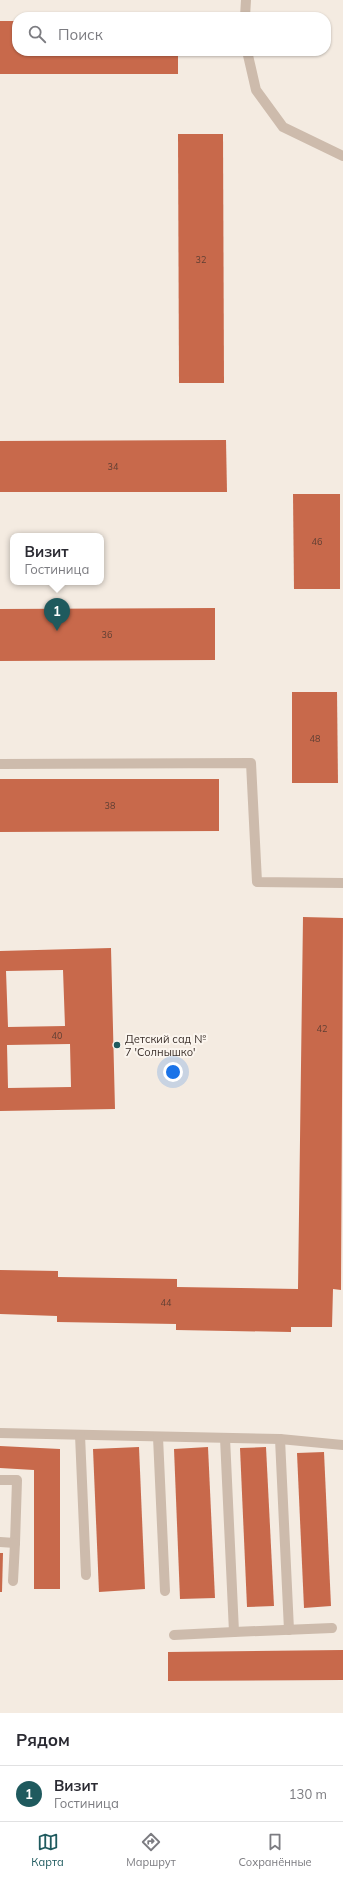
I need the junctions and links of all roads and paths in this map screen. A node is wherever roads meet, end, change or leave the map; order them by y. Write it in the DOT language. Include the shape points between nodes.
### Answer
graph roads {
  1 [pos="246,0"];
  2 [pos="245,12"];
  3 [pos="248,56"];
  4 [pos="343,156"];
  5 [pos="0,764"];
  6 [pos="343,883"];
  7 [pos="0,1433"];
  8 [pos="80,1435"];
  9 [pos="158,1437"];
  10 [pos="225,1438"];
  11 [pos="280,1439"];
  12 [pos="343,1445"];
  13 [pos="0,1480"];
  14 [pos="0,1542"];
  15 [pos="15,1543"];
  16 [pos="86,1574"];
  17 [pos="13,1581"];
  18 [pos="164,1591"];
  19 [pos="332,1628"];
  20 [pos="289,1630"];
  21 [pos="234,1632"];
  22 [pos="174,1635"];
  1 -- 2 [label="street"];
  3 -- 4 [label="street" via="256,90 283,127"];
  5 -- 6 [label="street" via="251,763 257,882"];
  7 -- 8 [label="street"];
  8 -- 9 [label="street"];
  8 -- 16 [label="street"];
  9 -- 10 [label="street"];
  9 -- 18 [label="street"];
  10 -- 11 [label="street"];
  10 -- 21 [label="street"];
  11 -- 12 [label="street"];
  11 -- 20 [label="street"];
  13 -- 15 [label="street" via="17,1480"];
  14 -- 15 [label="street"];
  15 -- 17 [label="street"];
  19 -- 20 [label="street"];
  20 -- 21 [label="street"];
  21 -- 22 [label="street"];
}
